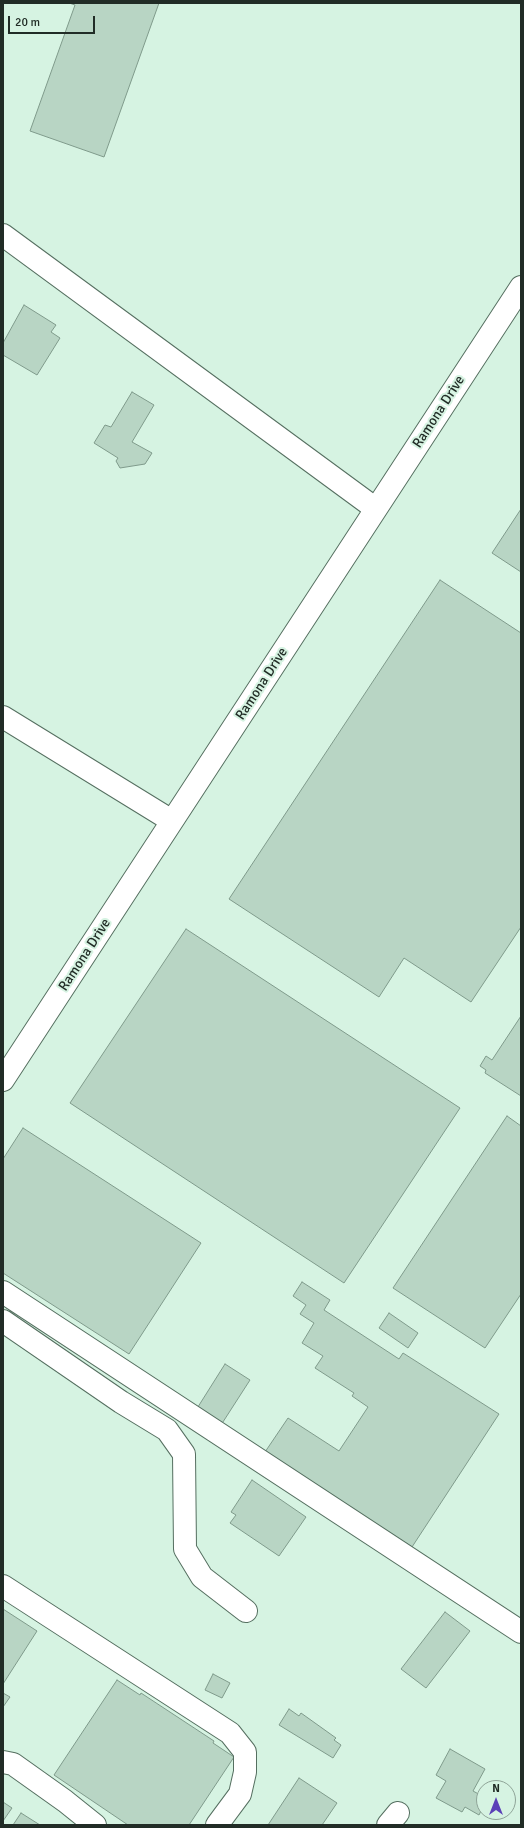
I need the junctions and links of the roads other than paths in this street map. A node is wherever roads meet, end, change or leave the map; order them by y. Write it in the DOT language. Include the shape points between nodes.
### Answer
graph roads {
  1 [pos="3,235"];
  2 [pos="521,287"];
  3 [pos="376,510"];
  4 [pos="3,718"];
  5 [pos="172,821"];
  6 [pos="3,1080"];
  7 [pos="3,1292"];
  8 [pos="3,1321"];
  9 [pos="3,1586"];
  10 [pos="246,1611"];
  11 [pos="521,1632"];
  12 [pos="3,1762"];
  13 [pos="95,1825"];
  14 [pos="217,1825"];
  1 -- 3 [label="street"];
  2 -- 3 [label="street, Ramona Drive"];
  3 -- 5 [label="street, Ramona Drive"];
  4 -- 5 [label="street"];
  5 -- 6 [label="street, Ramona Drive"];
  7 -- 11 [label="street"];
  8 -- 10 [label="street" via="121,1402 167,1430 184,1454 185,1549 202,1577"];
  9 -- 14 [label="street" via="230,1733 245,1752 245,1772 240,1794"];
  12 -- 13 [label="street" via="12,1764"];
}
